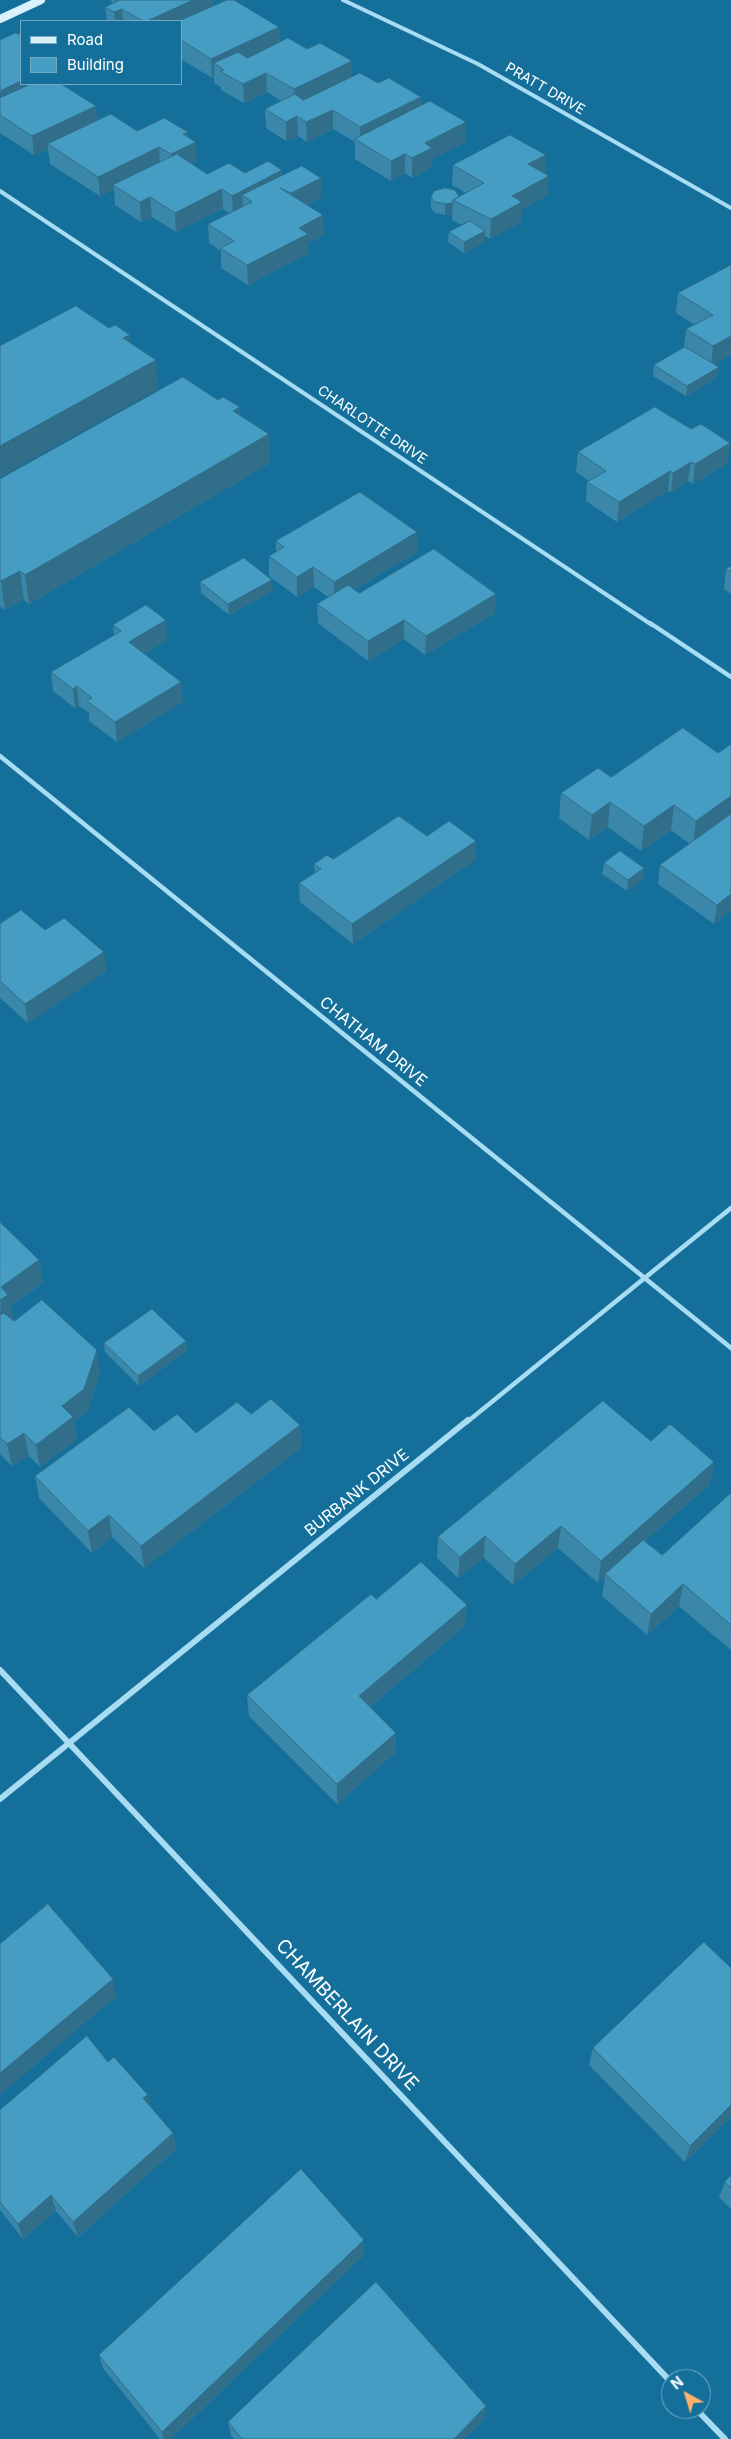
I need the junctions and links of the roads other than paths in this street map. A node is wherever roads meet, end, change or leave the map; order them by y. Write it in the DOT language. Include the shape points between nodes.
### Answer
graph roads {
  1 [pos="41,0"];
  2 [pos="343,0"];
  3 [pos="0,19"];
  4 [pos="0,191"];
  5 [pos="731,208"];
  6 [pos="731,676"];
  7 [pos="0,756"];
  8 [pos="731,1208"];
  9 [pos="644,1277"];
  10 [pos="731,1348"];
  11 [pos="0,1670"];
  12 [pos="68,1744"];
  13 [pos="0,1798"];
  14 [pos="661,2371"];
  15 [pos="706,2419"];
  16 [pos="725,2439"];
  1 -- 3 [label="street"];
  2 -- 5 [label="street, PRATT DRIVE" via="478,64"];
  4 -- 6 [label="street, CHARLOTTE DRIVE"];
  7 -- 9 [label="street, CHATHAM DRIVE"];
  8 -- 9 [label="street, BURBANK DRIVE"];
  9 -- 10 [label="street, CHATHAM DRIVE"];
  9 -- 12 [label="street, BURBANK DRIVE"];
  11 -- 12 [label="street, CHAMBERLAIN DRIVE"];
  12 -- 13 [label="street, BURBANK DRIVE"];
  12 -- 14 [label="street, CHAMBERLAIN DRIVE"];
  15 -- 16 [label="street"];
}
